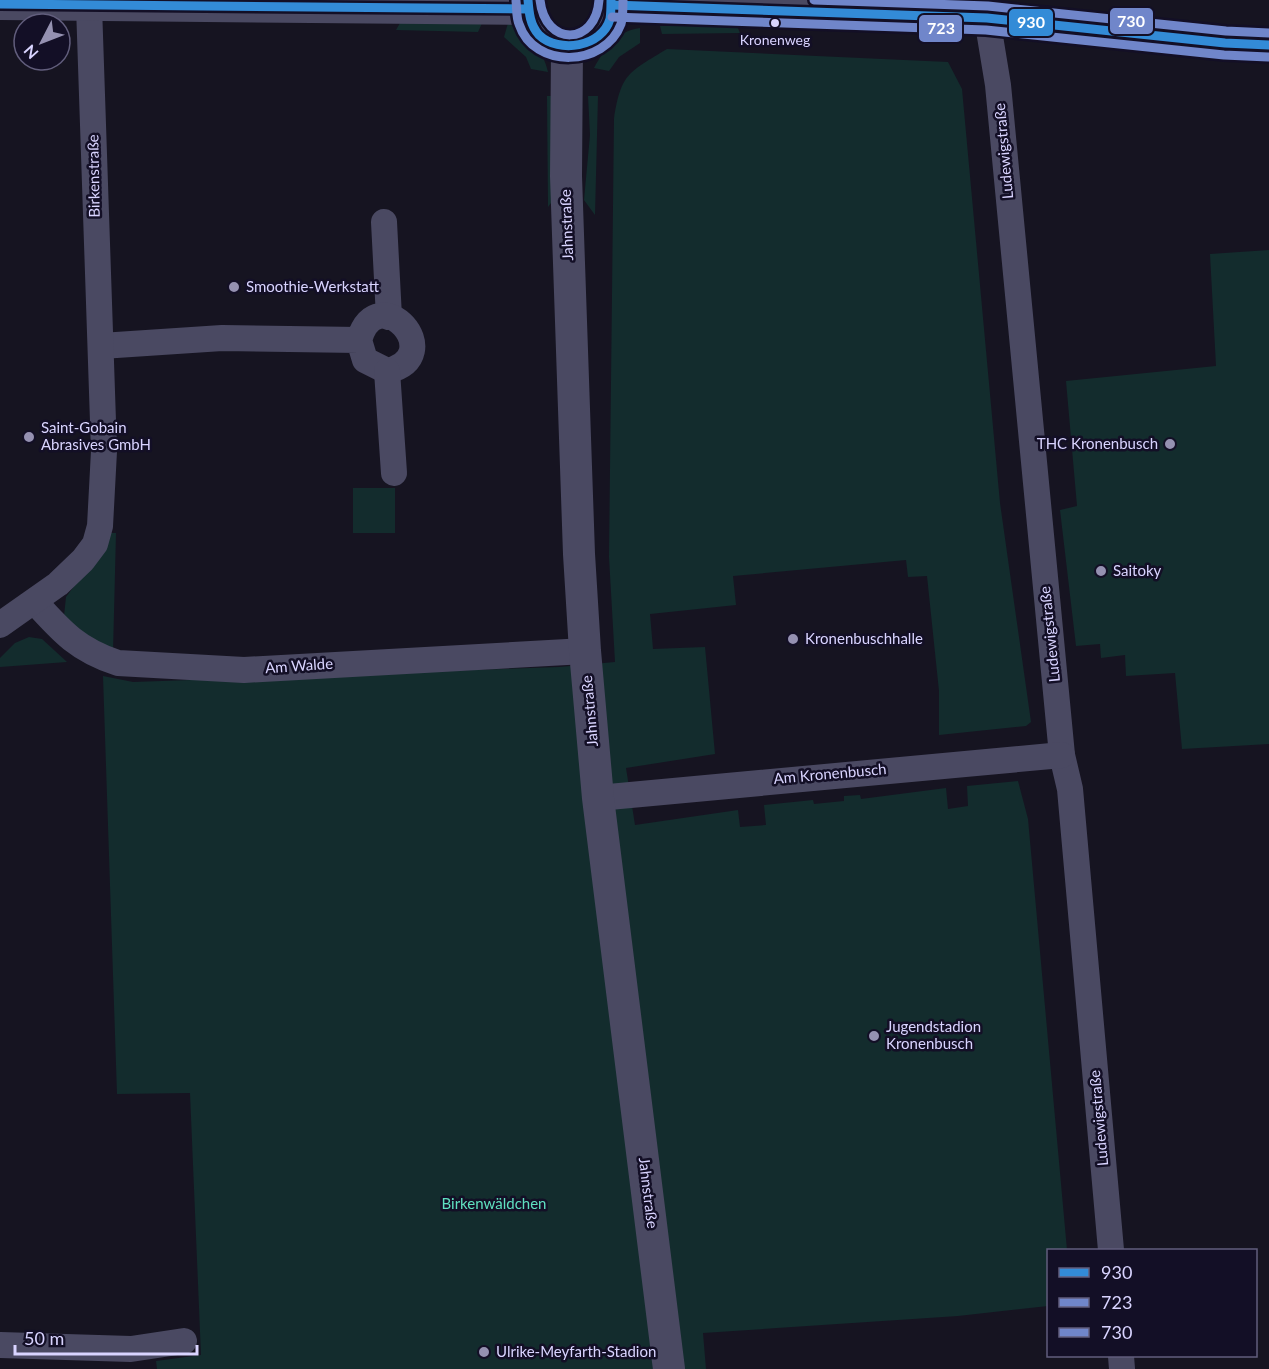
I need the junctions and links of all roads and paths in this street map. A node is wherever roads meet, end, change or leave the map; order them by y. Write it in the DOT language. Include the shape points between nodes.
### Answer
graph roads {
  1 [pos="612,3"];
  2 [pos="0,4"];
  3 [pos="527,4"];
  4 [pos="89,6"];
  5 [pos="985,9"];
  6 [pos="1269,45"];
  7 [pos="567,48"];
  8 [pos="384,222"];
  9 [pos="389,317"];
  10 [pos="359,340"];
  11 [pos="101,346"];
  12 [pos="387,371"];
  13 [pos="394,473"];
  14 [pos="35,602"];
  15 [pos="0,626"];
  16 [pos="585,651"];
  17 [pos="1062,754"];
  18 [pos="598,798"];
  19 [pos="1111,1249"];
  20 [pos="184,1341"];
  21 [pos="0,1345"];
  22 [pos="669,1369"];
  1 -- 5 [label="street"];
  1 -- 7 [label="street" via="609,22 599,36 584,45"];
  2 -- 4 [label="street"];
  3 -- 4 [label="street"];
  3 -- 7 [label="street" via="531,24 540,36"];
  4 -- 11 [label="street, Birkenstraße"];
  5 -- 6 [label="street" via="1225,43"];
  5 -- 17 [label="street, Ludewigstraße" via="998,85"];
  7 -- 16 [label="street, Jahnstraße" via="566,188"];
  8 -- 9 [label="street"];
  9 -- 10 [label="street" via="369,322"];
  9 -- 12 [label="street" via="404,323 412,344 405,361 397,369"];
  10 -- 11 [label="street" via="222,338"];
  10 -- 12 [label="street" via="365,360"];
  11 -- 14 [label="street, Birkenstraße" via="104,451 100,526 95,544 83,560"];
  12 -- 13 [label="street"];
  14 -- 15 [label="street, Birkenstraße"];
  14 -- 16 [label="street, Am Walde" via="69,640 118,663 244,670"];
  16 -- 18 [label="street, Jahnstraße"];
  17 -- 18 [label="street, Am Kronenbusch"];
  17 -- 19 [label="street, Ludewigstraße" via="1070,789"];
  18 -- 22 [label="street, Jahnstraße"];
  20 -- 21 [label="street" via="131,1349"];
}
